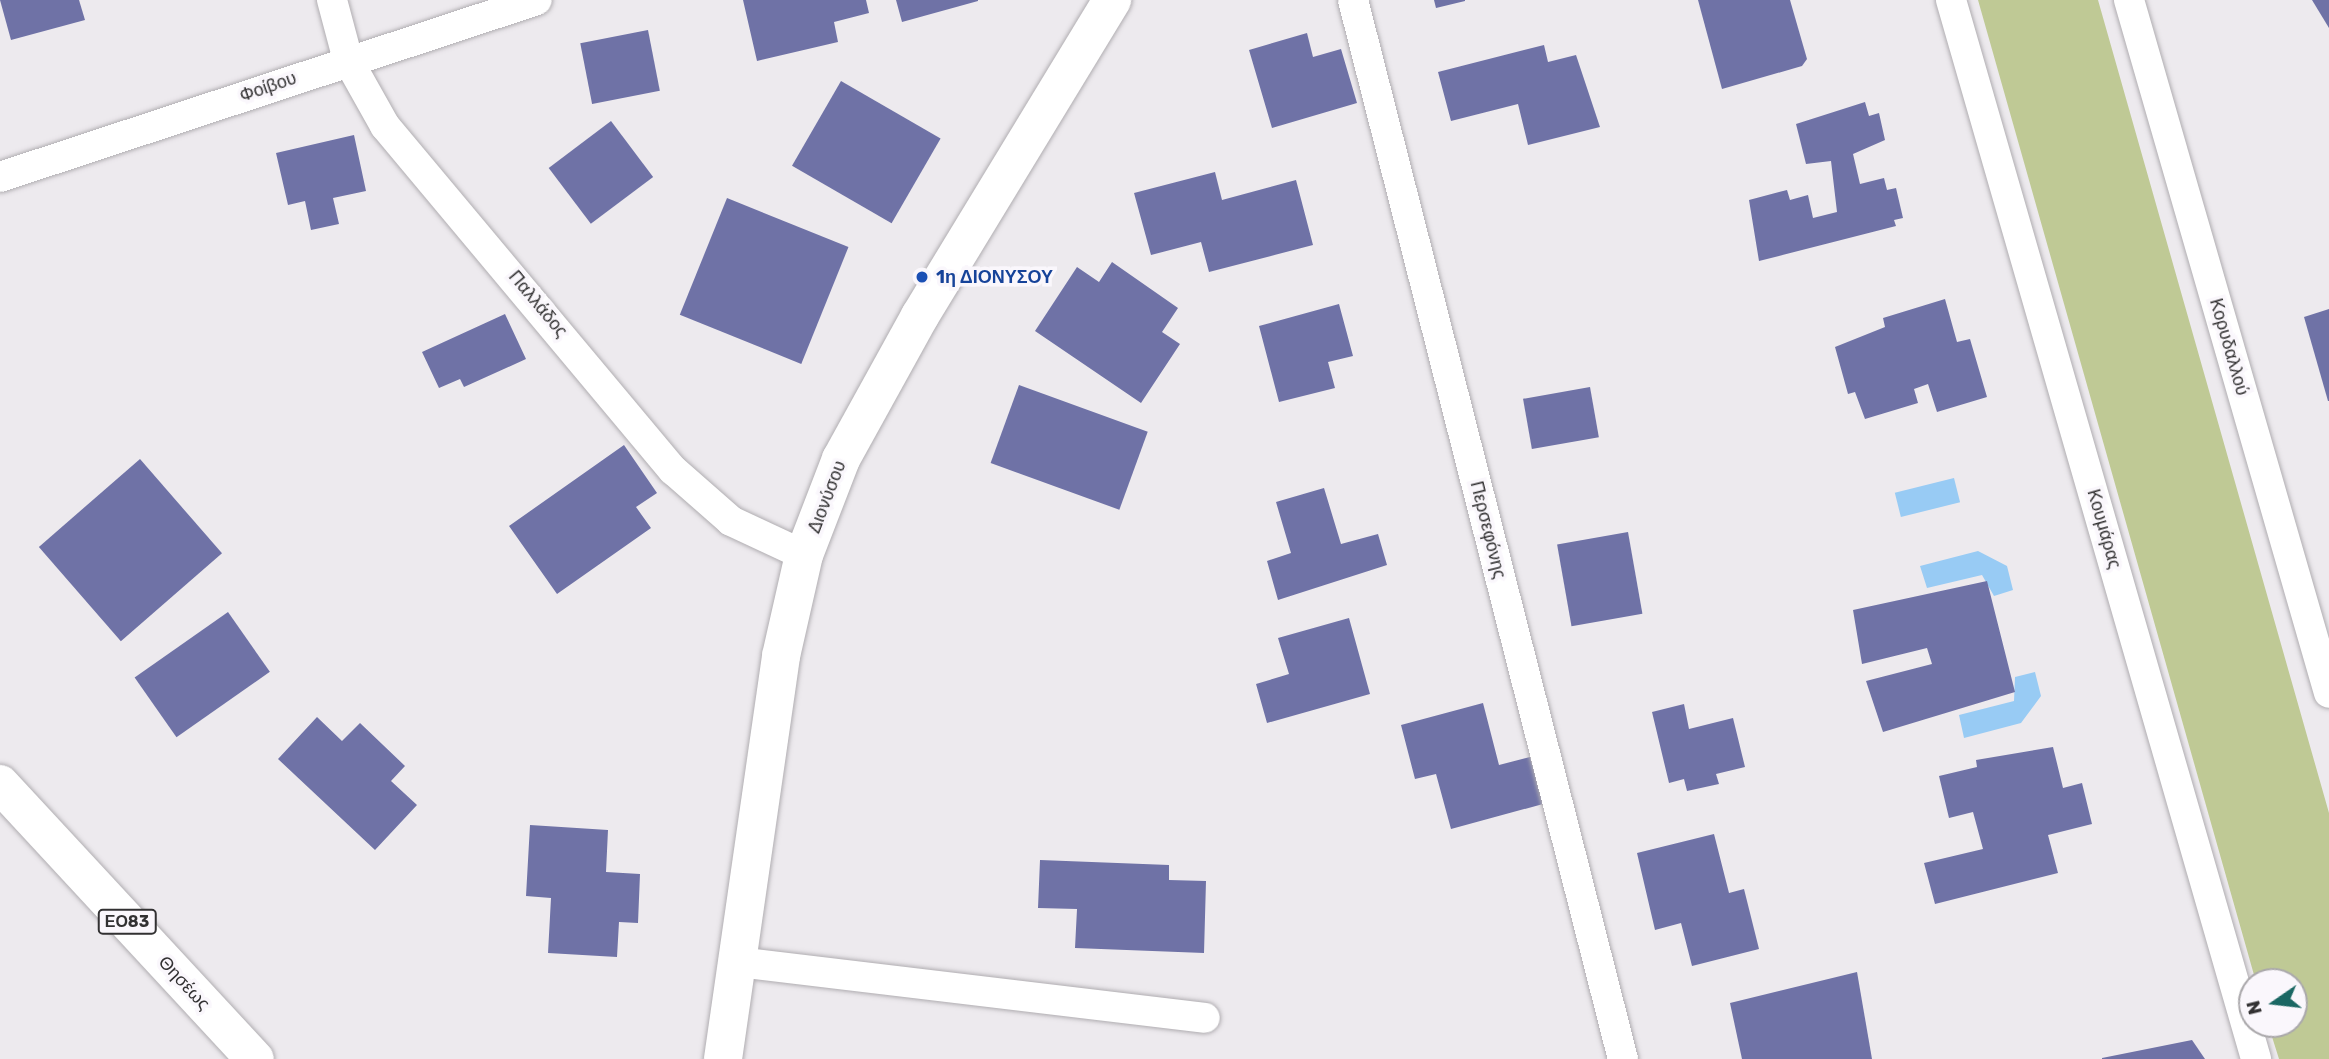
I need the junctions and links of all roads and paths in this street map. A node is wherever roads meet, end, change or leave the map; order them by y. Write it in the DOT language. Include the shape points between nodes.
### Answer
graph roads {
  1 [pos="332,0"];
  2 [pos="537,0"];
  3 [pos="1112,0"];
  4 [pos="1353,0"];
  5 [pos="1951,0"];
  6 [pos="2129,0"];
  7 [pos="348,60"];
  8 [pos="0,177"];
  9 [pos="804,555"];
  10 [pos="2329,693"];
  11 [pos="0,783"];
  12 [pos="737,962"];
  13 [pos="1205,1018"];
  14 [pos="255,1059"];
  15 [pos="723,1059"];
  16 [pos="1623,1059"];
  17 [pos="2256,1059"];
  1 -- 7 [label="street, Παλλάδος"];
  2 -- 7 [label="street, Φοίβου"];
  3 -- 9 [label="main road, Διονύσου" via="920,316 841,459"];
  4 -- 16 [label="street, Περσεφόνης"];
  5 -- 17 [label="street, Κουμάρας"];
  6 -- 10 [label="street, Κορυδαλλού"];
  7 -- 8 [label="street, Φοίβου"];
  7 -- 9 [label="street, Παλλάδος" via="385,126 673,470 731,520"];
  9 -- 12 [label="main road, Διονύσου" via="781,656"];
  11 -- 14 [label="main road, Θησέως / ΕΟ83"];
  12 -- 13 [label="street"];
  12 -- 15 [label="main road, Διονύσου"];
}
